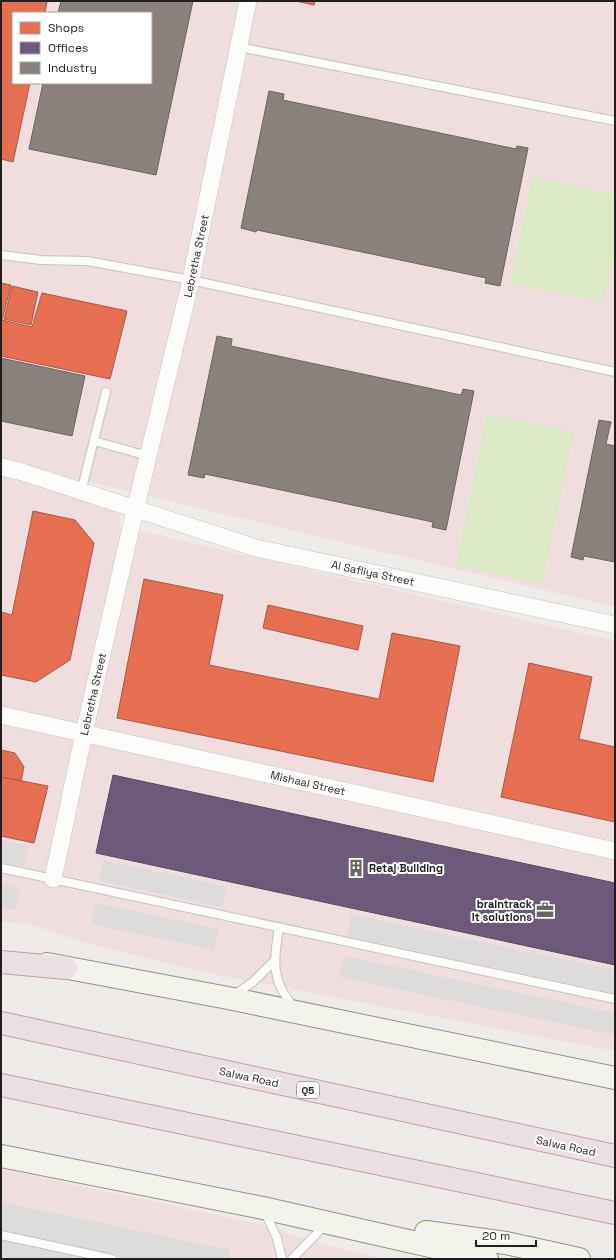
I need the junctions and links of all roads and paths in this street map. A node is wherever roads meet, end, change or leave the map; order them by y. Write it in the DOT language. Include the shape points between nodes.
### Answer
graph roads {
  1 [pos="248,1"];
  2 [pos="239,47"];
  3 [pos="615,121"];
  4 [pos="1,255"];
  5 [pos="191,280"];
  6 [pos="615,372"];
  7 [pos="106,392"];
  8 [pos="94,441"];
  9 [pos="148,456"];
  10 [pos="1,467"];
  11 [pos="81,492"];
  12 [pos="135,510"];
  13 [pos="615,625"];
  14 [pos="1,715"];
  15 [pos="84,733"];
  16 [pos="615,851"];
  17 [pos="1,868"];
  18 [pos="53,879"];
  19 [pos="279,927"];
  20 [pos="1,953"];
  21 [pos="274,961"];
  22 [pos="1,962"];
  23 [pos="66,968"];
  24 [pos="228,998"];
  25 [pos="615,999"];
  26 [pos="300,1013"];
  27 [pos="1,1023"];
  28 [pos="615,1078"];
  29 [pos="1,1085"];
  30 [pos="1,1156"];
  31 [pos="615,1156"];
  32 [pos="263,1208"];
  33 [pos="615,1212"];
  34 [pos="336,1223"];
  35 [pos="1,1235"];
  36 [pos="112,1259"];
  37 [pos="282,1259"];
  38 [pos="292,1259"];
  39 [pos="487,1259"];
  40 [pos="579,1259"];
  1 -- 2 [label="street, Lebretha Street"];
  2 -- 3 [label="lane"];
  2 -- 5 [label="street, Lebretha Street"];
  4 -- 5 [label="lane" via="41,260 87,261"];
  5 -- 6 [label="lane"];
  5 -- 9 [label="street, Lebretha Street"];
  7 -- 8 [label="lane"];
  8 -- 9 [label="lane"];
  8 -- 11 [label="lane"];
  9 -- 12 [label="street, Lebretha Street"];
  10 -- 11 [label="street"];
  11 -- 12 [label="street"];
  12 -- 13 [label="street, Al Safliya Street" via="256,548"];
  12 -- 15 [label="street, Lebretha Street"];
  14 -- 15 [label="street, Mishaal Street"];
  15 -- 16 [label="street, Mishaal Street"];
  15 -- 18 [label="street, Lebretha Street"];
  17 -- 18 [label="lane"];
  18 -- 19 [label="lane"];
  19 -- 21 [label="lane"];
  19 -- 25 [label="lane"];
  20 -- 23 [label="main road"];
  21 -- 24 [label="lane" via="253,982"];
  21 -- 26 [label="lane" via="282,990"];
  22 -- 23 [label="highway"];
  23 -- 24 [label="main road"];
  24 -- 26 [label="main road"];
  26 -- 28 [label="main road"];
  27 -- 31 [label="highway, Salwa Road / Q5"];
  29 -- 33 [label="highway"];
  30 -- 32 [label="main road"];
  32 -- 34 [label="main road"];
  32 -- 37 [label="lane" via="278,1238"];
  34 -- 38 [label="lane"];
  34 -- 39 [label="main road"];
  34 -- 40 [label="main road" via="477,1238"];
  35 -- 36 [label="lane"];
}
